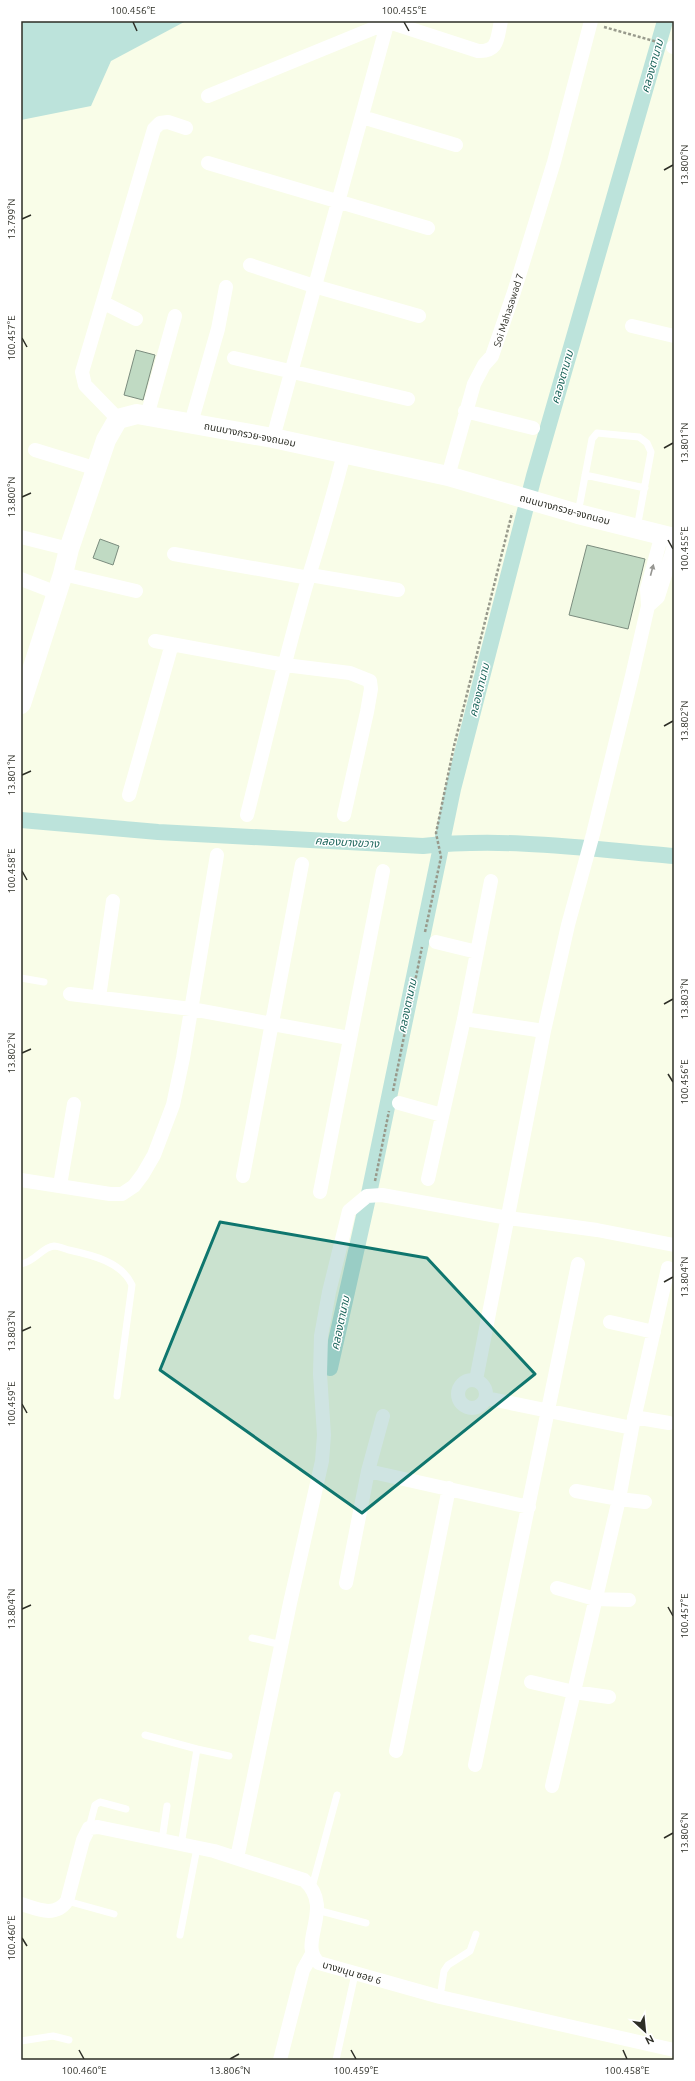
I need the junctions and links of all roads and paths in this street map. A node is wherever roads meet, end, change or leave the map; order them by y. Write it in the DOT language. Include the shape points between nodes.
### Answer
graph roads {
  1 [pos="501,21"];
  2 [pos="388,22"];
  3 [pos="591,22"];
  4 [pos="673,47"];
  5 [pos="208,96"];
  6 [pos="362,118"];
  7 [pos="186,128"];
  8 [pos="456,145"];
  9 [pos="208,163"];
  10 [pos="338,201"];
  11 [pos="428,228"];
  12 [pos="250,265"];
  13 [pos="226,286"];
  14 [pos="314,286"];
  15 [pos="104,302"];
  16 [pos="175,316"];
  17 [pos="419,316"];
  18 [pos="136,319"];
  19 [pos="632,326"];
  20 [pos="674,336"];
  21 [pos="234,358"];
  22 [pos="291,372"];
  23 [pos="408,399"];
  24 [pos="465,411"];
  25 [pos="147,416"];
  26 [pos="118,419"];
  27 [pos="191,423"];
  28 [pos="533,428"];
  29 [pos="273,438"];
  30 [pos="35,450"];
  31 [pos="344,454"];
  32 [pos="97,469"];
  33 [pos="585,475"];
  34 [pos="448,476"];
  35 [pos="645,488"];
  36 [pos="578,514"];
  37 [pos="513,516"];
  38 [pos="637,528"];
  39 [pos="21,537"];
  40 [pos="670,539"];
  41 [pos="69,549"];
  42 [pos="174,554"];
  43 [pos="63,574"];
  44 [pos="309,576"];
  45 [pos="21,579"];
  46 [pos="398,590"];
  47 [pos="136,591"];
  48 [pos="57,593"];
  49 [pos="155,640"];
  50 [pos="172,644"];
  51 [pos="285,665"];
  52 [pos="21,704"];
  53 [pos="129,795"];
  54 [pos="247,815"];
  55 [pos="344,816"];
  56 [pos="217,855"];
  57 [pos="302,864"];
  58 [pos="383,871"];
  59 [pos="491,881"];
  60 [pos="113,901"];
  61 [pos="428,939"];
  62 [pos="477,952"];
  63 [pos="21,978"];
  64 [pos="44,982"];
  65 [pos="70,994"];
  66 [pos="99,997"];
  67 [pos="191,1009"];
  68 [pos="464,1019"];
  69 [pos="273,1024"];
  70 [pos="544,1031"];
  71 [pos="350,1038"];
  72 [pos="394,1101"];
  73 [pos="74,1104"];
  74 [pos="442,1115"];
  75 [pos="243,1176"];
  76 [pos="428,1179"];
  77 [pos="21,1180"];
  78 [pos="375,1182"];
  79 [pos="60,1185"];
  80 [pos="320,1192"];
  81 [pos="508,1218"];
  82 [pos="674,1245"];
  83 [pos="21,1264"];
  84 [pos="578,1264"];
  85 [pos="668,1268"];
  86 [pos="610,1322"];
  87 [pos="654,1332"];
  88 [pos="476,1380"];
  89 [pos="117,1396"];
  90 [pos="486,1398"];
  91 [pos="547,1412"];
  92 [pos="383,1416"];
  93 [pos="633,1423"];
  94 [pos="669,1423"];
  95 [pos="368,1471"];
  96 [pos="449,1488"];
  97 [pos="576,1490"];
  98 [pos="619,1499"];
  99 [pos="645,1502"];
  100 [pos="529,1506"];
  101 [pos="346,1583"];
  102 [pos="557,1588"];
  103 [pos="595,1599"];
  104 [pos="629,1600"];
  105 [pos="252,1638"];
  106 [pos="282,1645"];
  107 [pos="531,1682"];
  108 [pos="574,1692"];
  109 [pos="609,1696"];
  110 [pos="145,1735"];
  111 [pos="197,1748"];
  112 [pos="396,1751"];
  113 [pos="229,1756"];
  114 [pos="475,1765"];
  115 [pos="552,1786"];
  116 [pos="337,1795"];
  117 [pos="167,1806"];
  118 [pos="126,1808"];
  119 [pos="89,1828"];
  120 [pos="162,1840"];
  121 [pos="181,1845"];
  122 [pos="196,1848"];
  123 [pos="238,1858"];
  124 [pos="312,1887"];
  125 [pos="67,1901"];
  126 [pos="21,1904"];
  127 [pos="317,1910"];
  128 [pos="114,1914"];
  129 [pos="366,1923"];
  130 [pos="476,1934"];
  131 [pos="180,1935"];
  132 [pos="312,1954"];
  133 [pos="355,1974"];
  134 [pos="440,1997"];
  135 [pos="69,2040"];
  136 [pos="21,2041"];
  137 [pos="674,2050"];
  138 [pos="280,2060"];
  139 [pos="336,2060"];
  1 -- 2 [label="street" via="495,45 486,51 478,51"];
  2 -- 5 [label="street"];
  2 -- 6 [label="street"];
  3 -- 4 [label="path"];
  3 -- 24 [label="street, Soi Mahasawad 7" via="554,162 514,292 492,356 478,374"];
  6 -- 8 [label="street"];
  6 -- 10 [label="street"];
  7 -- 15 [label="street" via="168,122 160,123 154,129"];
  9 -- 10 [label="street"];
  10 -- 11 [label="street"];
  10 -- 14 [label="street"];
  12 -- 14 [label="street"];
  13 -- 27 [label="street" via="218,329"];
  14 -- 17 [label="street"];
  14 -- 22 [label="street"];
  15 -- 18 [label="street"];
  15 -- 26 [label="street" via="82,372 85,385"];
  16 -- 25 [label="street"];
  19 -- 20 [label="street"];
  21 -- 22 [label="street"];
  22 -- 23 [label="street"];
  22 -- 29 [label="street"];
  24 -- 28 [label="street"];
  24 -- 34 [label="street, Soi Mahasawad 7"];
  25 -- 26 [label="street, ถนนบางกรวย-จงถนอม" via="137,414"];
  25 -- 27 [label="street, ถนนบางกรวย-จงถนอม"];
  26 -- 32 [label="street" via="106,440"];
  27 -- 29 [label="street, ถนนบางกรวย-จงถนอม"];
  29 -- 31 [label="street, ถนนบางกรวย-จงถนอม"];
  30 -- 32 [label="street"];
  31 -- 34 [label="street, ถนนบางกรวย-จงถนอม"];
  31 -- 44 [label="street"];
  32 -- 41 [label="street"];
  33 -- 35 [label="lane"];
  33 -- 35 [label="lane" via="592,439 597,433 639,437 647,443 651,452"];
  33 -- 36 [label="lane"];
  34 -- 36 [label="street, ถนนบางกรวย-จงถนอม"];
  35 -- 38 [label="lane"];
  36 -- 38 [label="street, ถนนบางกรวย-จงถนอม"];
  37 -- 61 [label="path" via="454,746 437,825 441,857"];
  38 -- 40 [label="street, ถนนบางกรวย-จงถนอม"];
  39 -- 41 [label="street"];
  40 -- 70 [label="street" via="647,589 648,606"];
  41 -- 43 [label="street"];
  42 -- 44 [label="street"];
  43 -- 47 [label="street"];
  43 -- 48 [label="street"];
  44 -- 46 [label="street"];
  44 -- 51 [label="street"];
  45 -- 48 [label="street"];
  48 -- 52 [label="street"];
  49 -- 50 [label="street"];
  50 -- 51 [label="street"];
  50 -- 53 [label="street"];
  51 -- 54 [label="street"];
  51 -- 55 [label="street" via="350,673 370,681 367,712"];
  56 -- 67 [label="street"];
  57 -- 69 [label="street"];
  58 -- 71 [label="street"];
  59 -- 62 [label="street"];
  60 -- 66 [label="street"];
  61 -- 62 [label="street"];
  61 -- 72 [label="path"];
  62 -- 68 [label="street"];
  63 -- 64 [label="lane"];
  65 -- 66 [label="street"];
  66 -- 67 [label="street"];
  67 -- 69 [label="street"];
  67 -- 79 [label="street" via="173,1105 154,1155 134,1186 122,1194 110,1194"];
  68 -- 70 [label="street"];
  68 -- 74 [label="street"];
  69 -- 71 [label="street"];
  69 -- 75 [label="street"];
  70 -- 81 [label="street"];
  71 -- 80 [label="street"];
  72 -- 74 [label="street"];
  72 -- 78 [label="path"];
  73 -- 79 [label="street"];
  74 -- 76 [label="street"];
  77 -- 79 [label="street"];
  81 -- 82 [label="street" via="596,1230"];
  81 -- 88 [label="street"];
  81 -- 106 [label="street" via="382,1195 367,1196 349,1211 321,1336 320,1374 324,1435 322,1460"];
  83 -- 89 [label="lane" via="54,1246 95,1256 128,1276 132,1286"];
  84 -- 91 [label="street"];
  85 -- 87 [label="street"];
  86 -- 87 [label="street"];
  87 -- 93 [label="street"];
  88 -- 90 [label="street" via="484,1387"];
  88 -- 90 [label="street" via="461,1385 458,1390 459,1401 468,1408 474,1408 484,1403"];
  90 -- 91 [label="street"];
  91 -- 93 [label="street"];
  91 -- 100 [label="street"];
  92 -- 95 [label="street"];
  93 -- 94 [label="street"];
  93 -- 98 [label="street"];
  95 -- 96 [label="street"];
  95 -- 101 [label="street"];
  96 -- 100 [label="street"];
  96 -- 112 [label="street"];
  97 -- 98 [label="street"];
  98 -- 99 [label="street"];
  98 -- 103 [label="street"];
  100 -- 114 [label="street"];
  102 -- 103 [label="street"];
  103 -- 104 [label="street"];
  103 -- 108 [label="street"];
  105 -- 106 [label="lane"];
  106 -- 123 [label="street"];
  107 -- 108 [label="street"];
  108 -- 109 [label="street"];
  108 -- 115 [label="street"];
  110 -- 111 [label="lane"];
  111 -- 113 [label="lane"];
  111 -- 121 [label="lane"];
  116 -- 124 [label="lane"];
  117 -- 120 [label="lane"];
  118 -- 119 [label="lane" via="97,1803"];
  119 -- 120 [label="street" via="98,1827"];
  119 -- 125 [label="street" via="83,1840"];
  120 -- 121 [label="street"];
  121 -- 122 [label="street"];
  122 -- 123 [label="street"];
  122 -- 131 [label="lane"];
  123 -- 124 [label="street" via="304,1880"];
  124 -- 127 [label="street, บางขนุน ซอย 6" via="316,1895"];
  125 -- 126 [label="street" via="57,1910 47,1912"];
  125 -- 128 [label="lane"];
  127 -- 129 [label="lane"];
  127 -- 132 [label="street, บางขนุน ซอย 6"];
  130 -- 134 [label="lane" via="470,1951 448,1965 444,1971"];
  132 -- 133 [label="street, บางขนุน ซอย 6" via="319,1963"];
  132 -- 138 [label="street" via="303,1970"];
  133 -- 134 [label="street, บางขนุน ซอย 6"];
  133 -- 139 [label="lane"];
  134 -- 137 [label="street, บางขนุน ซอย 6"];
  135 -- 136 [label="lane" via="52,2036"];
}
